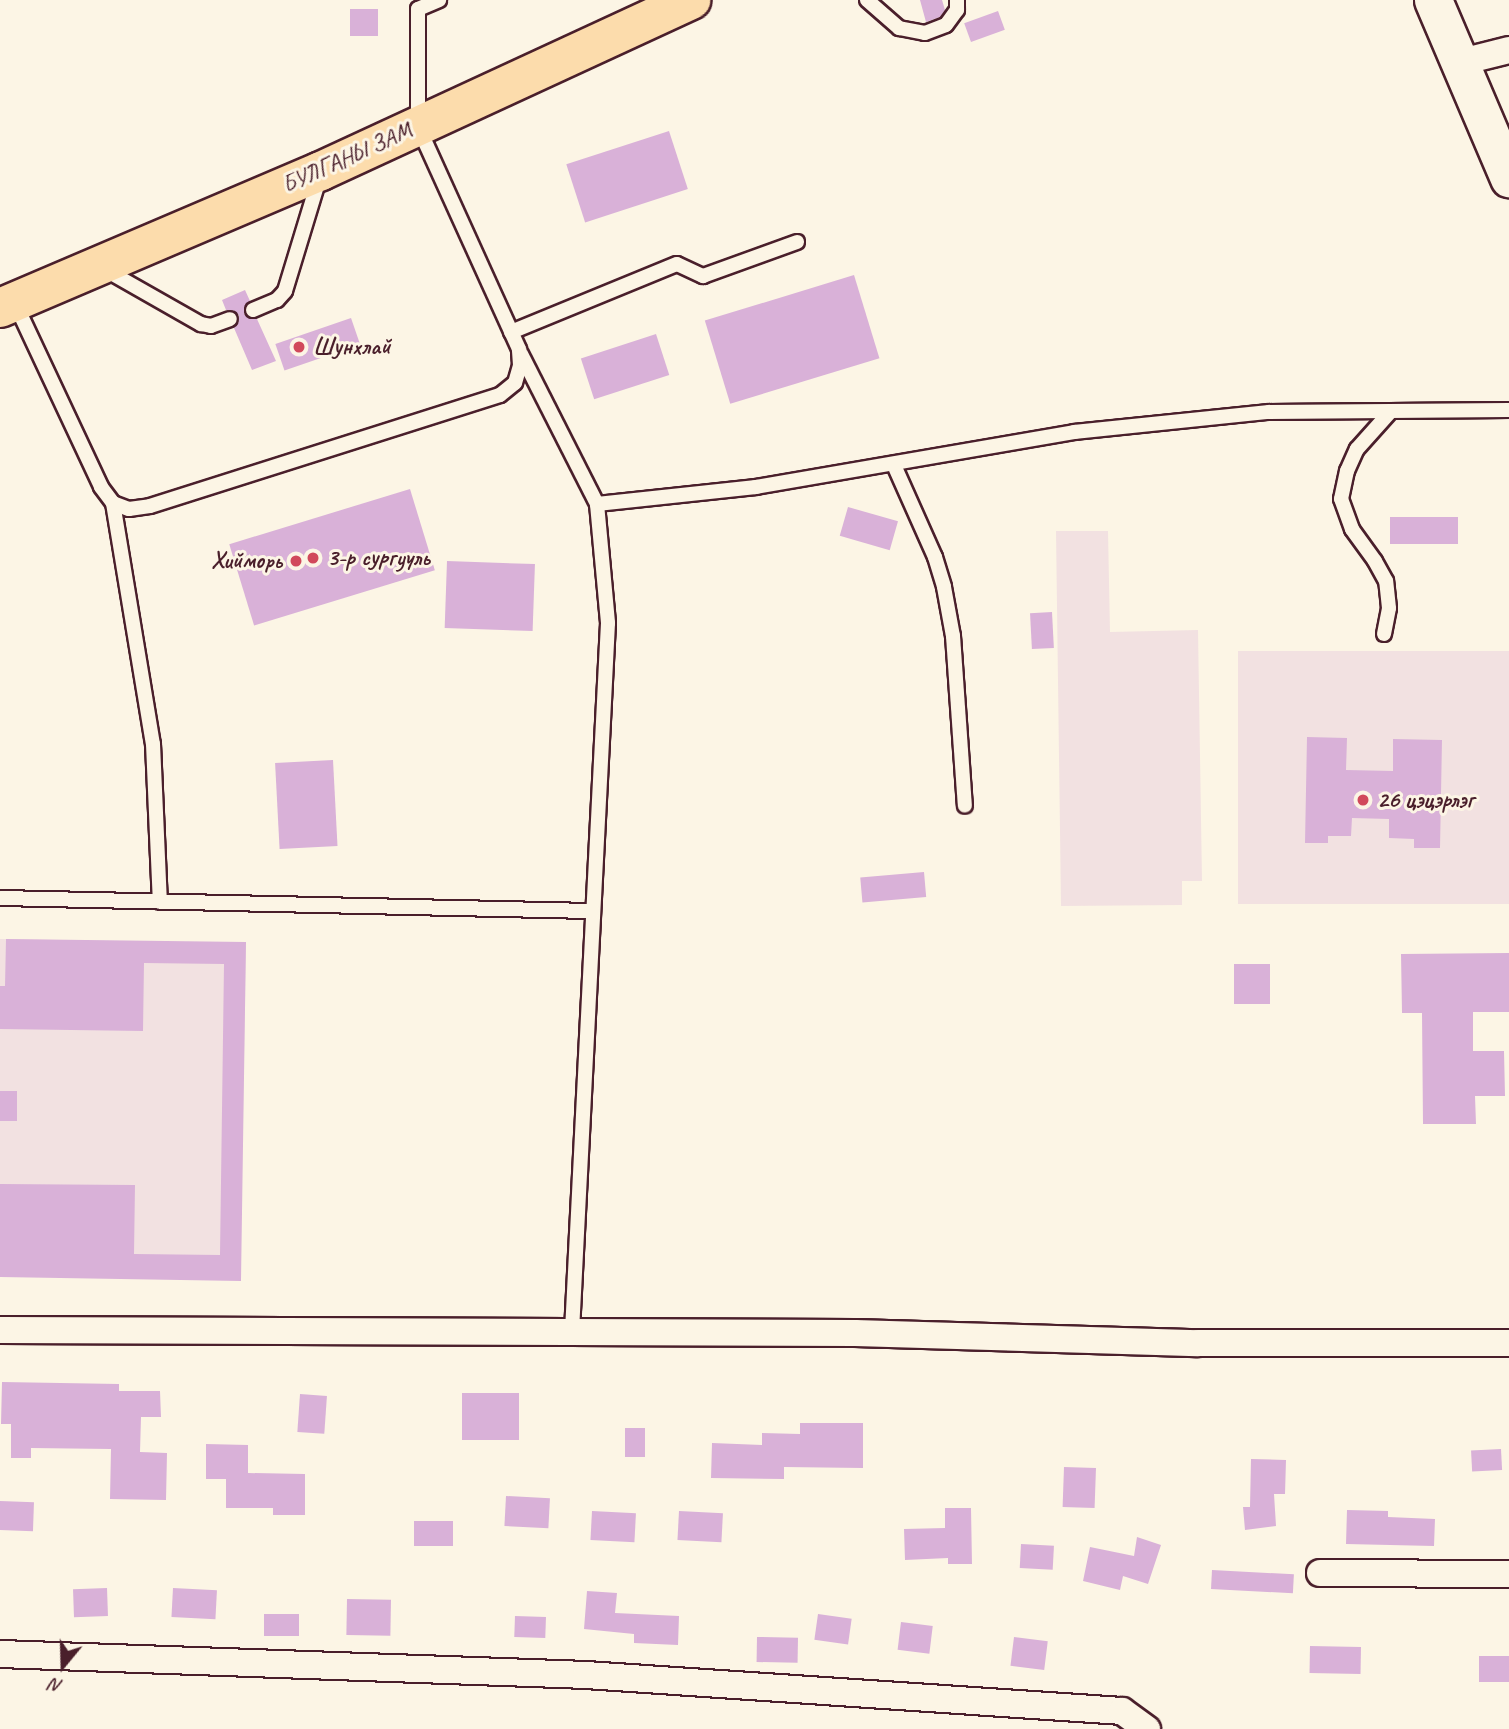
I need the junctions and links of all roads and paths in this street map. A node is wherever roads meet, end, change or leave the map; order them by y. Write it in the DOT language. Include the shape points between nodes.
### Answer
graph roads {
  1 [pos="439,0"];
  2 [pos="867,0"];
  3 [pos="957,0"];
  4 [pos="1433,0"];
  5 [pos="681,2"];
  6 [pos="1509,50"];
  7 [pos="1461,62"];
  8 [pos="418,126"];
  9 [pos="321,171"];
  10 [pos="1509,178"];
  11 [pos="797,242"];
  12 [pos="99,266"];
  13 [pos="7,305"];
  14 [pos="253,310"];
  15 [pos="230,319"];
  16 [pos="511,332"];
  17 [pos="519,349"];
  18 [pos="1509,410"];
  19 [pos="1391,411"];
  20 [pos="894,465"];
  21 [pos="113,503"];
  22 [pos="597,504"];
  23 [pos="1384,634"];
  24 [pos="965,806"];
  25 [pos="0,898"];
  26 [pos="159,902"];
  27 [pos="593,911"];
  28 [pos="0,1330"];
  29 [pos="572,1332"];
  30 [pos="1509,1343"];
  31 [pos="1320,1573"];
  32 [pos="1509,1574"];
  33 [pos="0,1654"];
  34 [pos="1147,1729"];
  1 -- 8 [label="lane" via="418,9"];
  2 -- 3 [label="lane" via="899,28 925,33 946,25 957,10"];
  4 -- 7 [label="main road"];
  5 -- 8 [label="highway, БУЛГАНЫ ЗАМ"];
  6 -- 7 [label="street"];
  7 -- 10 [label="main road"];
  8 -- 9 [label="highway, БУЛГАНЫ ЗАМ"];
  8 -- 16 [label="lane"];
  9 -- 12 [label="highway, БУЛГАНЫ ЗАМ"];
  9 -- 14 [label="lane" via="285,291 277,300"];
  11 -- 16 [label="lane" via="703,276 677,264"];
  12 -- 13 [label="highway, БУЛГАНЫ ЗАМ"];
  12 -- 15 [label="lane" via="201,324 211,326"];
  13 -- 21 [label="lane"];
  16 -- 17 [label="lane"];
  17 -- 21 [label="lane" via="515,383 500,395 150,506 129,509"];
  17 -- 22 [label="lane"];
  18 -- 19 [label="lane"];
  19 -- 20 [label="lane" via="1269,412 1074,432"];
  19 -- 23 [label="lane" via="1357,449 1341,499 1352,529 1386,581 1389,608"];
  20 -- 22 [label="lane" via="756,487"];
  20 -- 24 [label="lane" via="944,587 953,636"];
  21 -- 26 [label="lane" via="153,744"];
  22 -- 27 [label="lane" via="608,623"];
  25 -- 26 [label="lane"];
  26 -- 27 [label="lane"];
  27 -- 29 [label="lane"];
  28 -- 29 [label="street"];
  29 -- 30 [label="street"];
  31 -- 32 [label="street"];
  33 -- 34 [label="street" via="586,1675 1122,1711"];
}
